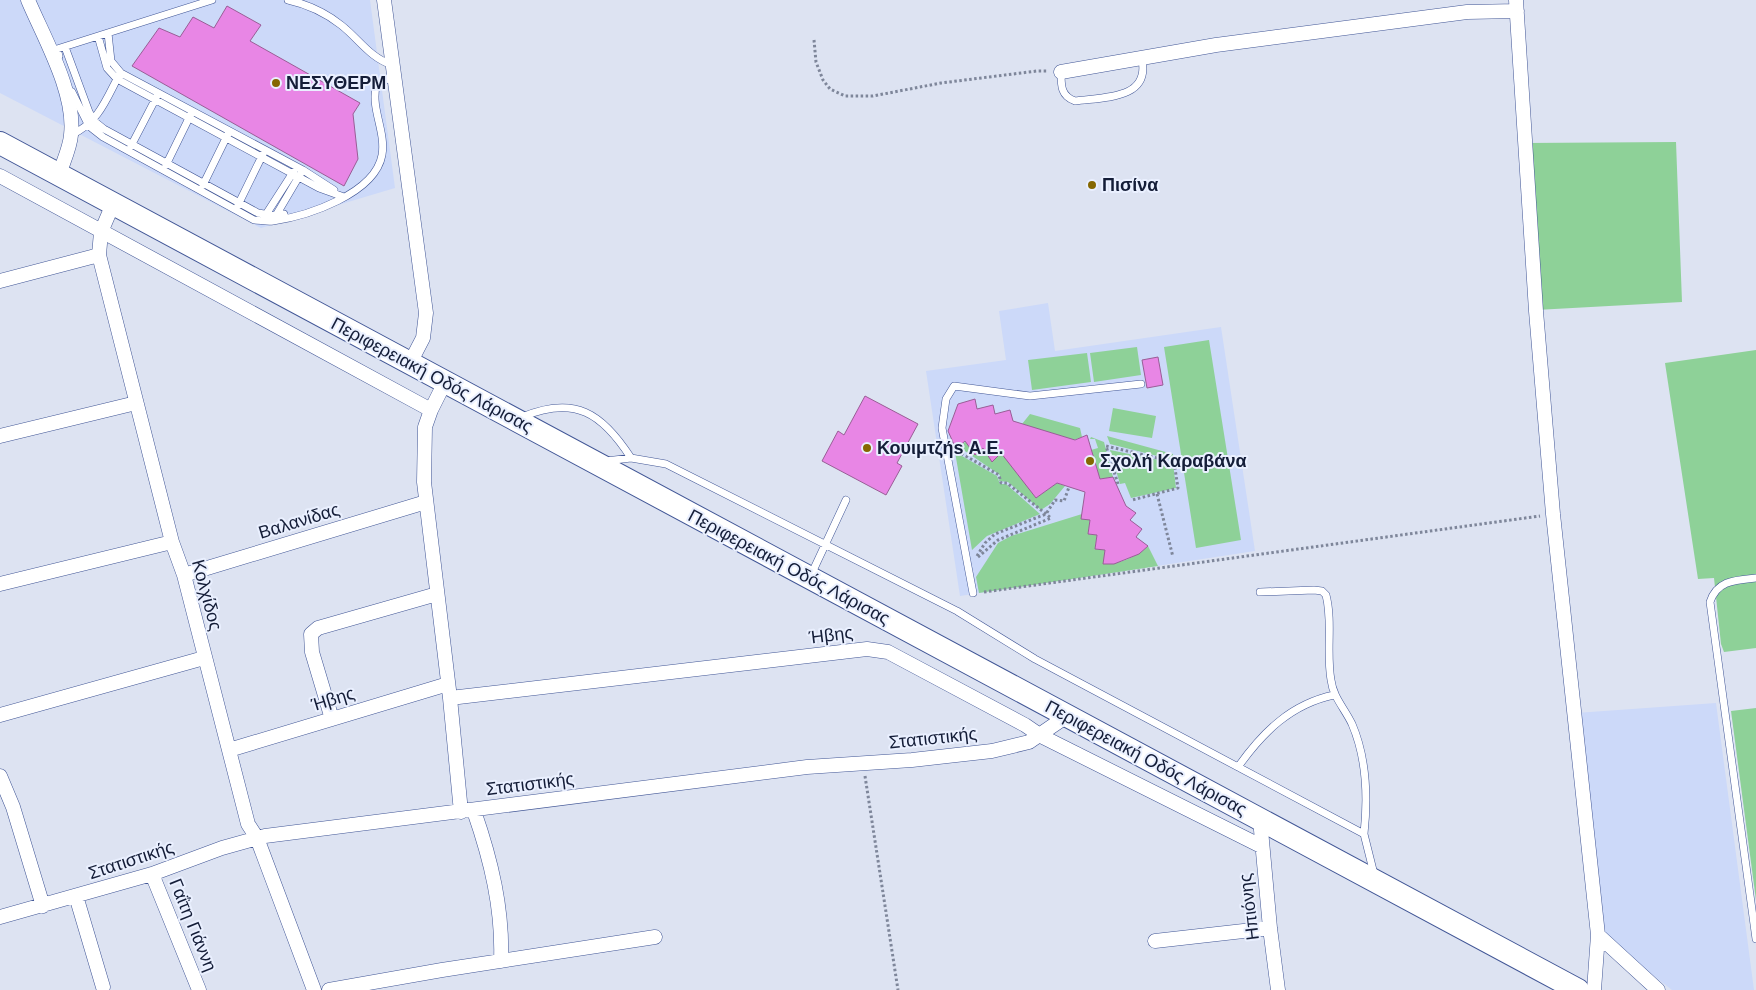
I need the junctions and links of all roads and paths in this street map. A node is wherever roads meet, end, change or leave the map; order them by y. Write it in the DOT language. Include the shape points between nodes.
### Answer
graph roads {
  1 [pos="28,0"];
  2 [pos="212,0"];
  3 [pos="288,0"];
  4 [pos="384,0"];
  5 [pos="1516,6"];
  6 [pos="108,33"];
  7 [pos="98,36"];
  8 [pos="814,40"];
  9 [pos="65,47"];
  10 [pos="1142,60"];
  11 [pos="393,70"];
  12 [pos="1060,72"];
  13 [pos="119,76"];
  14 [pos="157,96"];
  15 [pos="191,114"];
  16 [pos="91,124"];
  17 [pos="228,134"];
  18 [pos="71,135"];
  19 [pos="0,144"];
  20 [pos="132,144"];
  21 [pos="266,150"];
  22 [pos="129,151"];
  23 [pos="262,157"];
  24 [pos="168,162"];
  25 [pos="300,168"];
  26 [pos="164,170"];
  27 [pos="59,175"];
  28 [pos="296,175"];
  29 [pos="0,176"];
  30 [pos="204,183"];
  31 [pos="200,190"];
  32 [pos="344,197"];
  33 [pos="240,203"];
  34 [pos="113,204"];
  35 [pos="236,210"];
  36 [pos="264,217"];
  37 [pos="274,219"];
  38 [pos="101,232"];
  39 [pos="99,255"];
  40 [pos="0,282"];
  41 [pos="410,363"];
  42 [pos="446,382"];
  43 [pos="1141,384"];
  44 [pos="136,404"];
  45 [pos="431,410"];
  46 [pos="516,420"];
  47 [pos="0,436"];
  48 [pos="945,445"];
  49 [pos="631,458"];
  50 [pos="595,463"];
  51 [pos="1118,484"];
  52 [pos="1069,488"];
  53 [pos="1157,494"];
  54 [pos="846,500"];
  55 [pos="1132,500"];
  56 [pos="426,502"];
  57 [pos="1046,514"];
  58 [pos="1553,514"];
  59 [pos="172,542"];
  60 [pos="826,545"];
  61 [pos="1173,558"];
  62 [pos="184,575"];
  63 [pos="810,578"];
  64 [pos="1756,578"];
  65 [pos="0,584"];
  66 [pos="1260,592"];
  67 [pos="973,593"];
  68 [pos="437,594"];
  69 [pos="204,658"];
  70 [pos="448,684"];
  71 [pos="1334,696"];
  72 [pos="450,698"];
  73 [pos="0,715"];
  74 [pos="1067,716"];
  75 [pos="332,719"];
  76 [pos="1041,736"];
  77 [pos="230,750"];
  78 [pos="863,762"];
  79 [pos="1238,767"];
  80 [pos="2,784"];
  81 [pos="468,811"];
  82 [pos="1260,819"];
  83 [pos="1364,834"];
  84 [pos="257,838"];
  85 [pos="1261,846"];
  86 [pos="152,874"];
  87 [pos="1375,882"];
  88 [pos="76,896"];
  89 [pos="44,906"];
  90 [pos="0,917"];
  91 [pos="1270,928"];
  92 [pos="1598,935"];
  93 [pos="655,936"];
  94 [pos="1756,940"];
  95 [pos="1156,941"];
  96 [pos="501,961"];
  97 [pos="103,987"];
  98 [pos="199,990"];
  99 [pos="314,990"];
  100 [pos="329,990"];
  101 [pos="898,990"];
  102 [pos="1278,990"];
  103 [pos="1578,990"];
  104 [pos="1594,990"];
  105 [pos="1658,990"];
  1 -- 18 [label="street" via="66,94"];
  2 -- 6 [label="lane"];
  3 -- 11 [label="lane" via="326,14"];
  4 -- 11 [label="street"];
  5 -- 10 [label="street" via="1216,45"];
  5 -- 58 [label="street"];
  6 -- 7 [label="lane"];
  6 -- 13 [label="lane" via="111,61"];
  7 -- 9 [label="lane"];
  7 -- 13 [label="lane" via="106,68"];
  8 -- 12 [label="path" via="816,62 823,80 830,89 845,96 872,96 1037,70"];
  9 -- 16 [label="lane"];
  9 -- 16 [label="lane" via="57,49 77,106"];
  10 -- 12 [label="street"];
  10 -- 12 [label="lane" via="1143,73 1137,88 1128,93 1075,101 1062,91"];
  11 -- 32 [label="lane" via="376,87 374,96 382,130 379,166 366,182"];
  11 -- 41 [label="street" via="426,313 422,338"];
  13 -- 14 [label="lane"];
  13 -- 16 [label="lane"];
  14 -- 15 [label="lane"];
  14 -- 20 [label="lane"];
  15 -- 17 [label="lane"];
  15 -- 24 [label="lane"];
  16 -- 18 [label="lane"];
  16 -- 20 [label="lane"];
  16 -- 22 [label="lane"];
  17 -- 21 [label="lane"];
  17 -- 23 [label="lane"];
  17 -- 30 [label="lane"];
  18 -- 27 [label="street"];
  19 -- 27 [label="highway, Περιφερειακή Οδός Λάρισας"];
  20 -- 22 [label="lane"];
  20 -- 24 [label="lane"];
  21 -- 23 [label="lane"];
  21 -- 25 [label="lane"];
  22 -- 26 [label="lane"];
  23 -- 28 [label="lane"];
  23 -- 33 [label="lane"];
  24 -- 26 [label="lane"];
  24 -- 30 [label="lane"];
  25 -- 28 [label="lane"];
  25 -- 32 [label="lane"];
  26 -- 31 [label="lane"];
  27 -- 34 [label="highway, Περιφερειακή Οδός Λάρισας"];
  28 -- 32 [label="lane"];
  28 -- 36 [label="lane"];
  28 -- 37 [label="lane"];
  29 -- 38 [label="street"];
  30 -- 31 [label="lane"];
  30 -- 33 [label="lane"];
  31 -- 35 [label="lane"];
  32 -- 37 [label="lane" via="331,205"];
  33 -- 35 [label="lane"];
  33 -- 36 [label="lane"];
  34 -- 38 [label="street, Κολχίδος"];
  34 -- 41 [label="highway, Περιφερειακή Οδός Λάρισας"];
  35 -- 36 [label="lane" via="254,220"];
  36 -- 37 [label="lane"];
  38 -- 39 [label="street, Κολχίδος"];
  38 -- 45 [label="street"];
  39 -- 40 [label="street"];
  39 -- 44 [label="street, Κολχίδος"];
  41 -- 42 [label="highway, Περιφερειακή Οδός Λάρισας"];
  42 -- 45 [label="street"];
  42 -- 46 [label="highway, Περιφερειακή Οδός Λάρισας"];
  43 -- 48 [label="lane" via="1030,396 954,386 946,399 942,428"];
  44 -- 47 [label="street"];
  44 -- 59 [label="street, Κολχίδος"];
  45 -- 56 [label="street" via="424,443"];
  46 -- 49 [label="lane" via="543,408 578,409 606,425"];
  46 -- 50 [label="highway, Περιφερειακή Οδός Λάρισας"];
  48 -- 57 [label="path" via="999,476 1001,483 1007,483"];
  48 -- 67 [label="lane"];
  49 -- 50 [label="lane"];
  49 -- 60 [label="lane" via="666,464"];
  50 -- 63 [label="highway, Περιφερειακή Οδός Λάρισας"];
  51 -- 53 [label="path" via="1106,446 1174,462 1178,488"];
  52 -- 57 [label="path" via="1064,502 1055,500"];
  53 -- 55 [label="path"];
  53 -- 61 [label="path"];
  54 -- 60 [label="lane"];
  56 -- 62 [label="street, Βαλανίδας"];
  56 -- 68 [label="street"];
  57 -- 57 [label="path" via="1051,518 998,540 975,559 995,534"];
  58 -- 67 [label="path"];
  58 -- 92 [label="street"];
  59 -- 62 [label="street, Κολχίδος"];
  59 -- 65 [label="street"];
  60 -- 63 [label="lane"];
  60 -- 79 [label="lane" via="957,611 1035,659"];
  62 -- 69 [label="street, Κολχίδος"];
  63 -- 74 [label="highway, Περιφερειακή Οδός Λάρισας"];
  64 -- 94 [label="lane" via="1722,584 1713,592 1710,602"];
  66 -- 71 [label="lane" via="1314,590 1326,595"];
  68 -- 70 [label="street"];
  68 -- 75 [label="street" via="318,628 311,634 312,652"];
  69 -- 73 [label="street"];
  69 -- 77 [label="street, Κολχίδος"];
  70 -- 72 [label="street"];
  70 -- 75 [label="street, Ήβης"];
  71 -- 79 [label="lane" via="1306,704 1278,722 1254,744"];
  71 -- 83 [label="lane" via="1348,716 1364,762"];
  72 -- 76 [label="street, Ήβης" via="867,649 888,652"];
  72 -- 81 [label="street"];
  74 -- 76 [label="street, Στατιστικής"];
  74 -- 82 [label="highway, Περιφερειακή Οδός Λάρισας"];
  75 -- 77 [label="street, Ήβης"];
  76 -- 78 [label="street, Στατιστικής" via="1015,747 992,751"];
  76 -- 85 [label="street, Ήβης"];
  77 -- 84 [label="street, Κολχίδος" via="248,824"];
  78 -- 81 [label="street, Στατιστικής"];
  78 -- 101 [label="path"];
  79 -- 83 [label="lane"];
  80 -- 89 [label="street"];
  81 -- 84 [label="street, Στατιστικής"];
  81 -- 96 [label="street" via="498,898"];
  82 -- 85 [label="street, Ηπιόνης"];
  82 -- 87 [label="highway, Περιφερειακή Οδός Λάρισας"];
  83 -- 87 [label="lane"];
  84 -- 86 [label="street, Στατιστικής"];
  84 -- 99 [label="street, Κολχίδος"];
  85 -- 91 [label="street, Ηπιόνης"];
  86 -- 88 [label="street, Στατιστικής"];
  86 -- 98 [label="street, Γαΐτη Γιάννη"];
  87 -- 103 [label="highway, Περιφερειακή Οδός Λάρισας"];
  88 -- 89 [label="street, Στατιστικής"];
  88 -- 97 [label="street"];
  89 -- 90 [label="street, Στατιστικής"];
  91 -- 95 [label="street"];
  91 -- 102 [label="street, Ηπιόνης"];
  92 -- 104 [label="street"];
  92 -- 105 [label="street"];
  93 -- 96 [label="street"];
  96 -- 100 [label="street"];
}
